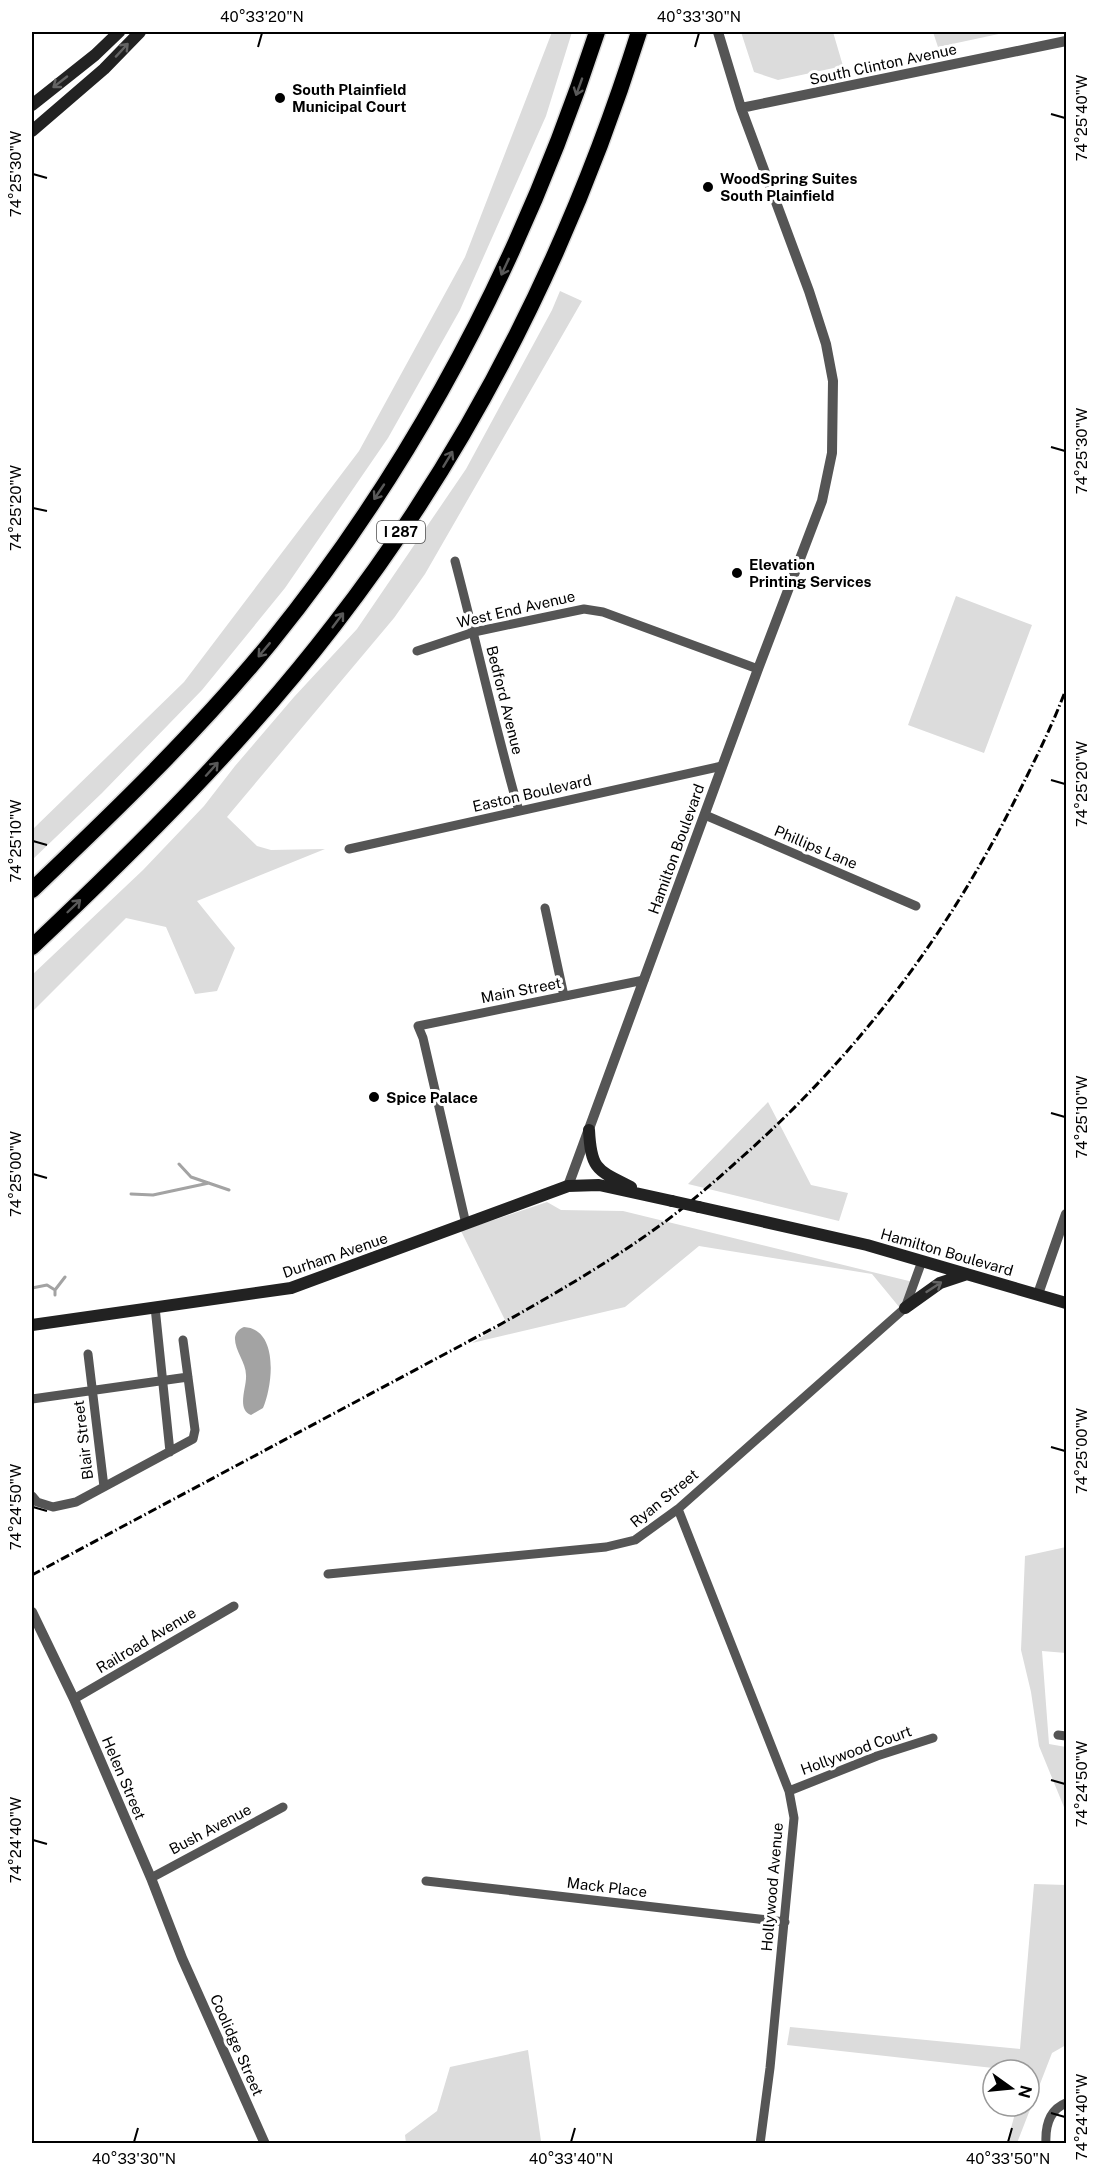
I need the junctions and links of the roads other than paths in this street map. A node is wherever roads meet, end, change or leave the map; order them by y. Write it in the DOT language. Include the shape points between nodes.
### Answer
graph roads {
  1 [pos="119,32"];
  2 [pos="140,32"];
  3 [pos="597,32"];
  4 [pos="639,32"];
  5 [pos="718,32"];
  6 [pos="1066,41"];
  7 [pos="95,55"];
  8 [pos="104,69"];
  9 [pos="32,105"];
  10 [pos="741,108"];
  11 [pos="32,132"];
  12 [pos="455,561"];
  13 [pos="474,632"];
  14 [pos="417,651"];
  15 [pos="758,669"];
  16 [pos="723,766"];
  17 [pos="519,811"];
  18 [pos="705,815"];
  19 [pos="349,849"];
  20 [pos="32,890"];
  21 [pos="916,906"];
  22 [pos="545,908"];
  23 [pos="32,947"];
  24 [pos="644,980"];
  25 [pos="564,996"];
  26 [pos="589,1130"];
  27 [pos="568,1186"];
  28 [pos="648,1196"];
  29 [pos="1066,1214"];
  30 [pos="466,1224"];
  31 [pos="922,1261"];
  32 [pos="967,1274"];
  33 [pos="1038,1294"];
  34 [pos="1066,1303"];
  35 [pos="155,1307"];
  36 [pos="905,1308"];
  37 [pos="32,1325"];
  38 [pos="183,1340"];
  39 [pos="88,1354"];
  40 [pos="188,1377"];
  41 [pos="162,1380"];
  42 [pos="92,1390"];
  43 [pos="32,1399"];
  44 [pos="170,1452"];
  45 [pos="104,1487"];
  46 [pos="32,1496"];
  47 [pos="678,1509"];
  48 [pos="328,1574"];
  49 [pos="234,1606"];
  50 [pos="32,1612"];
  51 [pos="74,1699"];
  52 [pos="933,1738"];
  53 [pos="789,1791"];
  54 [pos="283,1807"];
  55 [pos="151,1878"];
  56 [pos="426,1881"];
  57 [pos="785,1922"];
  58 [pos="182,1958"];
  59 [pos="1066,2103"];
  60 [pos="265,2144"];
  61 [pos="760,2144"];
  62 [pos="1046,2144"];
  1 -- 7 [label="main road"];
  8 -- 2 [label="main road, one-way"];
  3 -- 20 [label="highway, I 287, one-way" via="554,154 520,235 452,372 387,482 310,591 239,679 165,761"];
  23 -- 4 [label="highway, I 287, one-way" via="201,782 260,717 387,553 457,444 518,334 590,173"];
  5 -- 10 [label="street, Hamilton Boulevard"];
  6 -- 10 [label="street, South Clinton Avenue"];
  7 -- 8 [label="main road"];
  7 -- 9 [label="main road, one-way"];
  8 -- 11 [label="main road"];
  10 -- 15 [label="street, Hamilton Boulevard" via="812,300 833,384 832,453 822,501"];
  12 -- 13 [label="street, Bedford Avenue"];
  13 -- 14 [label="street, West End Avenue"];
  13 -- 15 [label="street, West End Avenue" via="584,609 603,612"];
  13 -- 17 [label="street, Bedford Avenue"];
  15 -- 16 [label="street, Hamilton Boulevard"];
  16 -- 17 [label="street, Easton Boulevard"];
  16 -- 18 [label="street, Hamilton Boulevard"];
  17 -- 19 [label="street, Easton Boulevard"];
  18 -- 21 [label="street, Phillips Lane"];
  18 -- 24 [label="street, Hamilton Boulevard"];
  22 -- 25 [label="street"];
  24 -- 25 [label="street, Main Street"];
  24 -- 26 [label="street, Hamilton Boulevard"];
  25 -- 30 [label="street, Main Street" via="418,1026"];
  26 -- 27 [label="street, Hamilton Boulevard"];
  26 -- 28 [label="main road" via="590,1154 596,1165"];
  27 -- 28 [label="main road, Hamilton Boulevard" via="599,1185"];
  27 -- 30 [label="main road, Durham Avenue"];
  28 -- 31 [label="main road, Hamilton Boulevard, bridge"];
  29 -- 33 [label="street"];
  30 -- 35 [label="main road, Durham Avenue" via="291,1288"];
  31 -- 32 [label="main road, Hamilton Boulevard"];
  31 -- 36 [label="street, Ryan Street"];
  32 -- 33 [label="main road, Hamilton Boulevard"];
  36 -- 32 [label="main road, one-way" via="940,1283"];
  33 -- 34 [label="main road, Hamilton Boulevard"];
  35 -- 37 [label="main road, Durham Avenue"];
  35 -- 41 [label="street"];
  36 -- 47 [label="street, Ryan Street"];
  38 -- 40 [label="street, Blair Street"];
  39 -- 42 [label="street, Blair Street"];
  40 -- 41 [label="street, Blair Street"];
  40 -- 44 [label="street, Blair Street" via="193,1439"];
  41 -- 42 [label="street, Blair Street"];
  41 -- 44 [label="street"];
  42 -- 43 [label="street, Blair Street"];
  42 -- 45 [label="street, Blair Street"];
  44 -- 45 [label="street, Blair Street"];
  45 -- 46 [label="street, Blair Street" via="76,1502 53,1508"];
  47 -- 48 [label="street, Ryan Street" via="635,1540 606,1546"];
  47 -- 53 [label="street, Hollywood Avenue"];
  49 -- 51 [label="street, Railroad Avenue"];
  50 -- 51 [label="street, Helen Street"];
  51 -- 55 [label="street, Helen Street"];
  52 -- 53 [label="street, Hollywood Court"];
  53 -- 57 [label="street, Hollywood Avenue" via="794,1818"];
  54 -- 55 [label="street, Bush Avenue"];
  55 -- 58 [label="street, Helen Street"];
  56 -- 57 [label="street, Mack Place"];
  57 -- 61 [label="street, Hollywood Avenue"];
  58 -- 60 [label="street, Coolidge Street"];
  59 -- 62 [label="street" via="1048,2120"];
}
